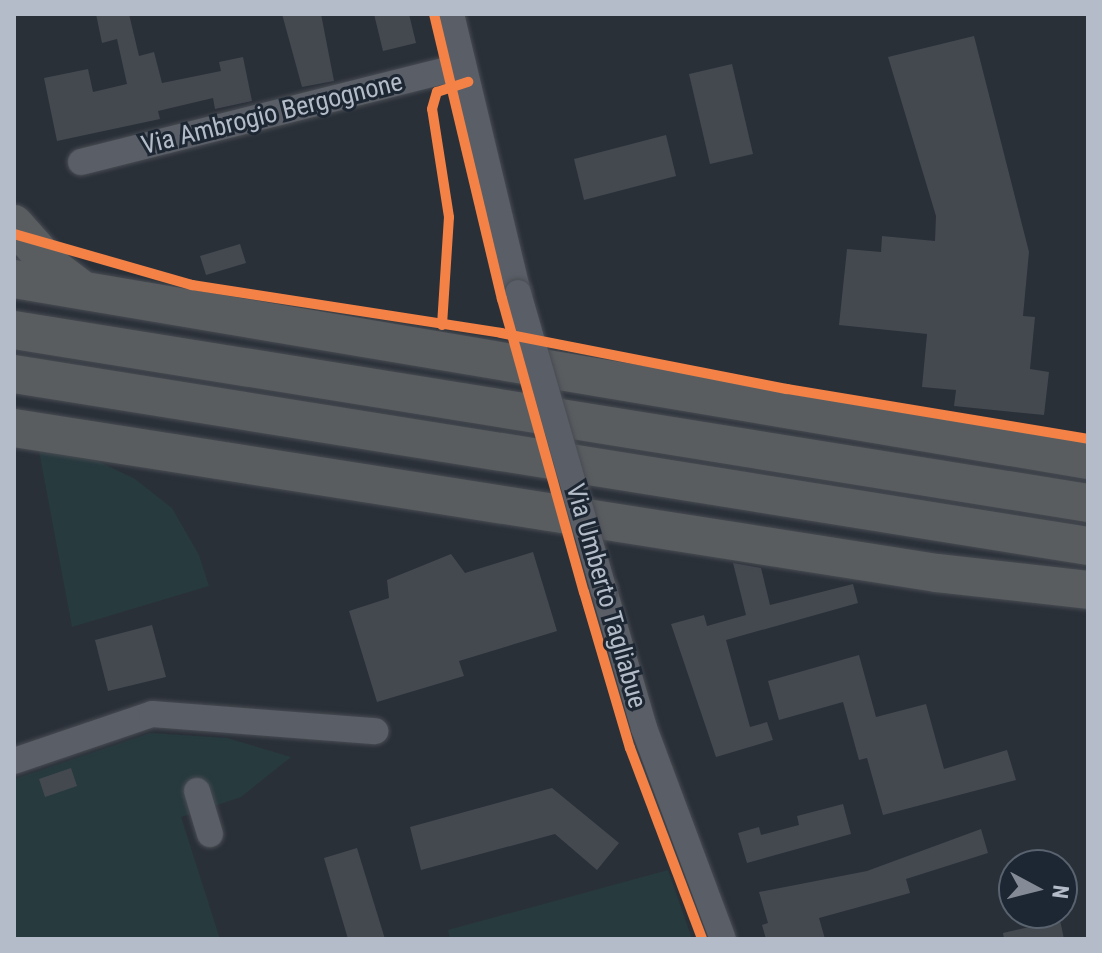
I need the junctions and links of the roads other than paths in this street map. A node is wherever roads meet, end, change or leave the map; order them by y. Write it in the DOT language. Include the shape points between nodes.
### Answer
graph roads {
  1 [pos="451,14"];
  2 [pos="463,66"];
  3 [pos="81,162"];
  4 [pos="14,224"];
  5 [pos="14,279"];
  6 [pos="81,289"];
  7 [pos="14,330"];
  8 [pos="14,374"];
  9 [pos="14,428"];
  10 [pos="1088,460"];
  11 [pos="1088,503"];
  12 [pos="1088,546"];
  13 [pos="1088,590"];
  14 [pos="375,731"];
  15 [pos="14,761"];
  16 [pos="197,791"];
  17 [pos="210,834"];
  18 [pos="723,939"];
  1 -- 2 [label="street, Via Umberto Tagliabue"];
  2 -- 3 [label="street, Via Ambrogio Bergognone"];
  2 -- 18 [label="street, Via Umberto Tagliabue, bridge" via="518,293 604,590 649,741"];
  4 -- 6 [label="highway" via="52,267"];
  5 -- 6 [label="highway"];
  6 -- 10 [label="highway"];
  7 -- 11 [label="highway"];
  8 -- 12 [label="highway"];
  9 -- 13 [label="highway" via="937,573"];
  14 -- 15 [label="street" via="152,714"];
  16 -- 17 [label="street"];
}
